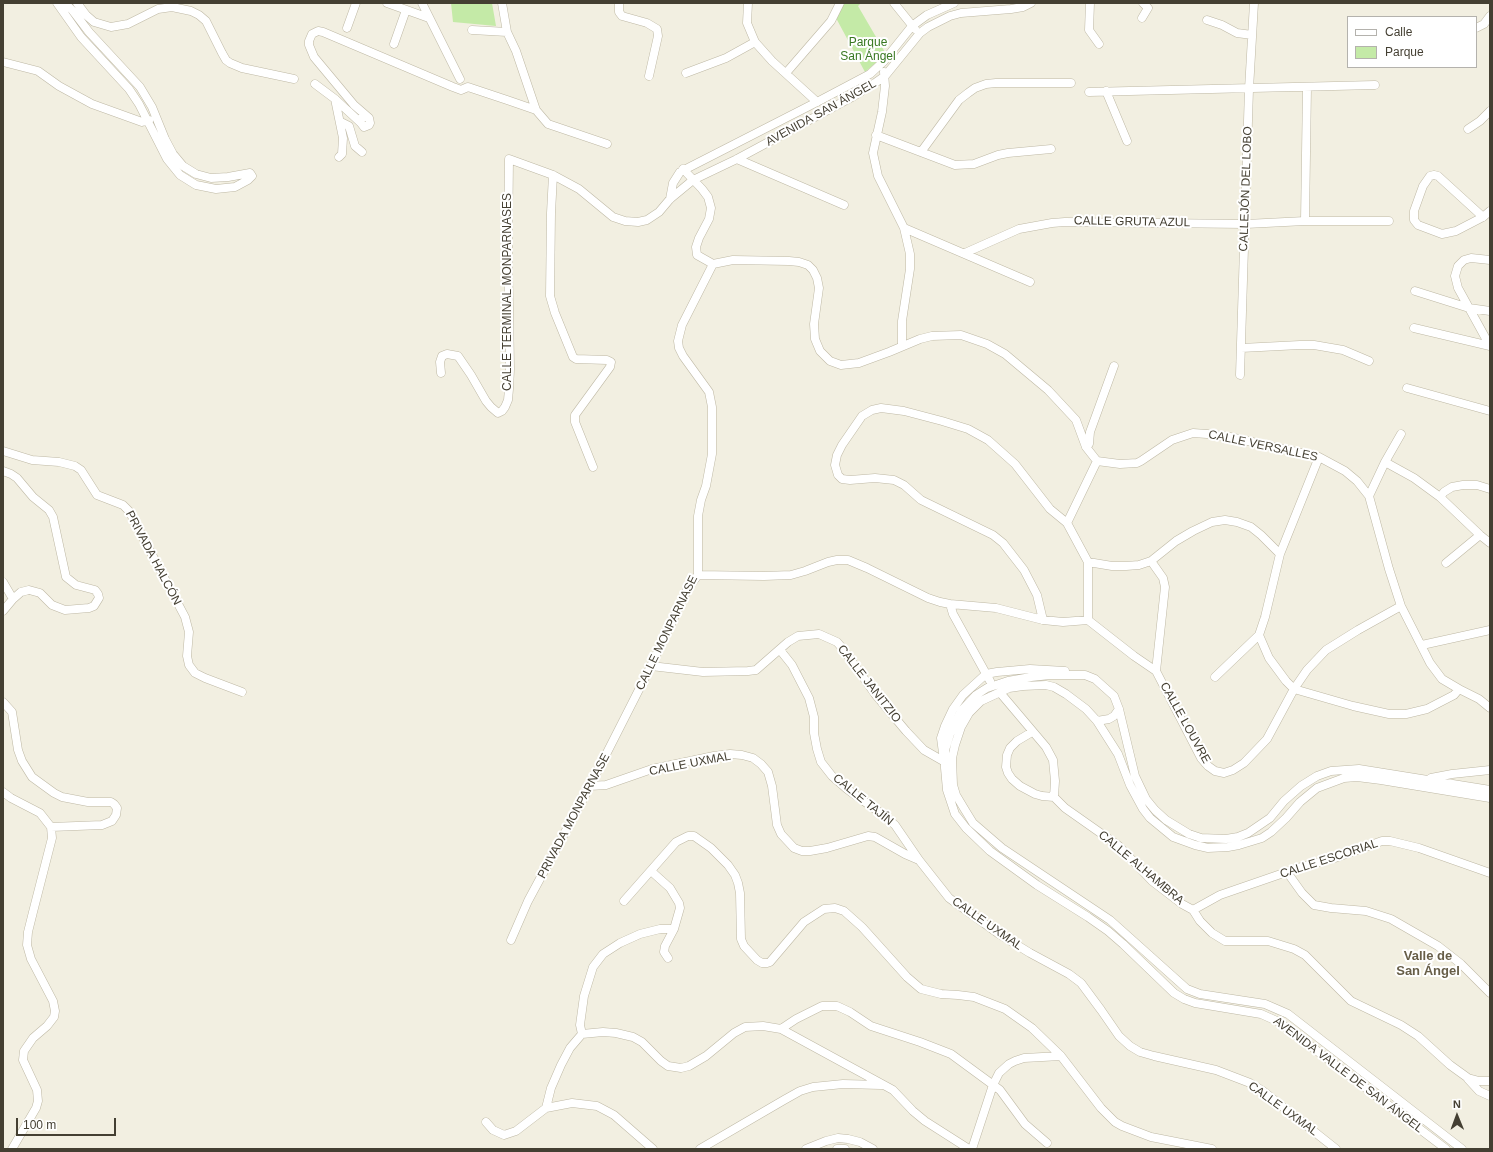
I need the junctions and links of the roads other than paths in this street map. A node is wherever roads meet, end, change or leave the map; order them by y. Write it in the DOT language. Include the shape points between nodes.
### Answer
graph roads {
  1 [pos="57,3"];
  2 [pos="65,3"];
  3 [pos="77,3"];
  4 [pos="356,3"];
  5 [pos="388,3"];
  6 [pos="422,3"];
  7 [pos="502,3"];
  8 [pos="619,3"];
  9 [pos="748,3"];
  10 [pos="840,3"];
  11 [pos="894,3"];
  12 [pos="954,3"];
  13 [pos="1031,3"];
  14 [pos="1090,3"];
  15 [pos="1143,3"];
  16 [pos="1254,3"];
  17 [pos="406,10"];
  18 [pos="1490,16"];
  19 [pos="429,18"];
  20 [pos="1142,18"];
  21 [pos="1207,20"];
  22 [pos="912,26"];
  23 [pos="347,28"];
  24 [pos="1477,28"];
  25 [pos="472,30"];
  26 [pos="507,32"];
  27 [pos="920,33"];
  28 [pos="1252,35"];
  29 [pos="755,42"];
  30 [pos="394,44"];
  31 [pos="1099,44"];
  32 [pos="884,61"];
  33 [pos="3,62"];
  34 [pos="686,73"];
  35 [pos="786,73"];
  36 [pos="649,76"];
  37 [pos="885,76"];
  38 [pos="294,79"];
  39 [pos="460,79"];
  40 [pos="1071,83"];
  41 [pos="315,84"];
  42 [pos="1375,85"];
  43 [pos="1307,87"];
  44 [pos="1249,89"];
  45 [pos="1089,92"];
  46 [pos="1106,92"];
  47 [pos="335,99"];
  48 [pos="818,102"];
  49 [pos="536,110"];
  50 [pos="1490,111"];
  51 [pos="149,120"];
  52 [pos="341,122"];
  53 [pos="1468,129"];
  54 [pos="876,135"];
  55 [pos="1127,141"];
  56 [pos="607,144"];
  57 [pos="1051,149"];
  58 [pos="362,152"];
  59 [pos="921,152"];
  60 [pos="339,158"];
  61 [pos="509,159"];
  62 [pos="737,159"];
  63 [pos="683,169"];
  64 [pos="553,175"];
  65 [pos="693,180"];
  66 [pos="670,199"];
  67 [pos="844,205"];
  68 [pos="1490,212"];
  69 [pos="1483,217"];
  70 [pos="1305,221"];
  71 [pos="1389,221"];
  72 [pos="1246,224"];
  73 [pos="904,228"];
  74 [pos="965,253"];
  75 [pos="1490,260"];
  76 [pos="712,264"];
  77 [pos="1030,282"];
  78 [pos="1415,291"];
  79 [pos="1470,308"];
  80 [pos="1490,311"];
  81 [pos="1414,328"];
  82 [pos="902,346"];
  83 [pos="1490,346"];
  84 [pos="1241,348"];
  85 [pos="1369,361"];
  86 [pos="1114,366"];
  87 [pos="441,373"];
  88 [pos="1240,375"];
  89 [pos="1407,388"];
  90 [pos="1490,411"];
  91 [pos="1401,434"];
  92 [pos="1086,447"];
  93 [pos="3,451"];
  94 [pos="1319,457"];
  95 [pos="1097,461"];
  96 [pos="1385,462"];
  97 [pos="593,467"];
  98 [pos="3,471"];
  99 [pos="1490,489"];
  100 [pos="1369,496"];
  101 [pos="1440,496"];
  102 [pos="1067,523"];
  103 [pos="1480,534"];
  104 [pos="1490,543"];
  105 [pos="1280,554"];
  106 [pos="1151,561"];
  107 [pos="1088,562"];
  108 [pos="1446,563"];
  109 [pos="698,575"];
  110 [pos="3,582"];
  111 [pos="13,599"];
  112 [pos="950,604"];
  113 [pos="1401,606"];
  114 [pos="3,611"];
  115 [pos="1042,620"];
  116 [pos="1088,620"];
  117 [pos="1490,630"];
  118 [pos="1259,635"];
  119 [pos="1422,645"];
  120 [pos="780,650"];
  121 [pos="651,666"];
  122 [pos="1156,670"];
  123 [pos="1085,675"];
  124 [pos="1215,677"];
  125 [pos="988,678"];
  126 [pos="1294,689"];
  127 [pos="1459,689"];
  128 [pos="242,692"];
  129 [pos="1074,700"];
  130 [pos="3,702"];
  131 [pos="1119,708"];
  132 [pos="1490,708"];
  133 [pos="1097,721"];
  134 [pos="618,729"];
  135 [pos="1032,732"];
  136 [pos="945,760"];
  137 [pos="1490,770"];
  138 [pos="1426,780"];
  139 [pos="590,786"];
  140 [pos="1490,790"];
  141 [pos="3,792"];
  142 [pos="1054,797"];
  143 [pos="1487,799"];
  144 [pos="51,827"];
  145 [pos="919,860"];
  146 [pos="1035,870"];
  147 [pos="652,871"];
  148 [pos="1287,872"];
  149 [pos="1490,872"];
  150 [pos="1044,877"];
  151 [pos="1027,879"];
  152 [pos="1037,885"];
  153 [pos="624,901"];
  154 [pos="1193,910"];
  155 [pos="674,929"];
  156 [pos="511,940"];
  157 [pos="668,958"];
  158 [pos="1490,993"];
  159 [pos="781,1029"];
  160 [pos="582,1034"];
  161 [pos="1061,1056"];
  162 [pos="1468,1078"];
  163 [pos="1490,1081"];
  164 [pos="882,1085"];
  165 [pos="993,1085"];
  166 [pos="1490,1096"];
  167 [pos="546,1108"];
  168 [pos="486,1122"];
  169 [pos="1047,1143"];
  170 [pos="12,1149"];
  171 [pos="653,1149"];
  172 [pos="700,1149"];
  173 [pos="806,1149"];
  174 [pos="837,1149"];
  175 [pos="845,1149"];
  176 [pos="873,1149"];
  177 [pos="969,1149"];
  178 [pos="972,1149"];
  179 [pos="1212,1149"];
  180 [pos="1336,1149"];
  181 [pos="1446,1149"];
  182 [pos="1462,1149"];
  1 -- 51 [label="street" via="78,34 135,97"];
  2 -- 51 [label="street" via="140,87 173,154 183,166 196,174 211,178 246,173 251,173 252,176 240,185 228,189 206,188 187,181 166,159"];
  3 -- 38 [label="street" via="94,22 111,27 128,24 158,9 172,7 191,11 206,21 230,63"];
  4 -- 23 [label="street"];
  5 -- 17 [label="street"];
  6 -- 19 [label="street"];
  7 -- 26 [label="street"];
  8 -- 36 [label="street" via="619,12 622,16 647,22 657,29 658,36"];
  9 -- 29 [label="street" via="747,23"];
  10 -- 35 [label="street" via="831,21"];
  11 -- 22 [label="street"];
  12 -- 22 [label="street, AVENIDA SAN ÁNGEL" via="927,15"];
  13 -- 27 [label="street, AVENIDA SAN ÁNGEL" via="1011,9 960,13 939,21"];
  14 -- 31 [label="street" via="1088,30"];
  15 -- 20 [label="street" via="1148,8"];
  16 -- 28 [label="street, CALLEJÓN DEL LOBO"];
  17 -- 19 [label="street"];
  17 -- 30 [label="street"];
  18 -- 24 [label="street" via="1484,24"];
  19 -- 39 [label="street"];
  21 -- 28 [label="street" via="1237,34"];
  22 -- 27 [label="street"];
  22 -- 32 [label="street, AVENIDA SAN ÁNGEL"];
  25 -- 26 [label="street"];
  26 -- 49 [label="street"];
  27 -- 37 [label="street, AVENIDA SAN ÁNGEL"];
  28 -- 44 [label="street, CALLEJÓN DEL LOBO"];
  29 -- 34 [label="street" via="726,58"];
  29 -- 35 [label="street"];
  32 -- 37 [label="street"];
  32 -- 48 [label="street, AVENIDA SAN ÁNGEL" via="870,74"];
  33 -- 51 [label="street" via="38,71 92,104 142,122"];
  35 -- 48 [label="street"];
  37 -- 54 [label="street" via="882,112"];
  37 -- 62 [label="street, AVENIDA SAN ÁNGEL" via="854,96"];
  40 -- 59 [label="street" via="996,83 975,88 959,100"];
  41 -- 47 [label="street"];
  42 -- 43 [label="street"];
  43 -- 44 [label="street"];
  43 -- 70 [label="street"];
  44 -- 46 [label="street"];
  44 -- 72 [label="street, CALLEJÓN DEL LOBO"];
  45 -- 46 [label="street"];
  46 -- 55 [label="street"];
  47 -- 49 [label="street" via="361,124 360,120 366,117 314,57 309,41 312,34 318,31 453,88 461,90 468,87"];
  47 -- 52 [label="street"];
  48 -- 63 [label="street, AVENIDA SAN ÁNGEL"];
  49 -- 56 [label="street" via="548,124"];
  50 -- 53 [label="street"];
  52 -- 58 [label="street" via="349,126 355,146"];
  52 -- 60 [label="street" via="344,144"];
  54 -- 59 [label="street"];
  54 -- 73 [label="street" via="873,153 878,176"];
  57 -- 59 [label="street" via="1008,153 964,165 946,163"];
  61 -- 64 [label="street, AVENIDA SAN ÁNGEL"];
  61 -- 87 [label="street, CALLE TERMINAL MONPARNASES" via="510,369 508,400 505,407 498,413 491,408 458,356 442,356"];
  62 -- 65 [label="street, AVENIDA SAN ÁNGEL"];
  62 -- 67 [label="street"];
  63 -- 65 [label="street"];
  63 -- 66 [label="street" via="673,183"];
  64 -- 66 [label="street, AVENIDA SAN ÁNGEL" via="585,193 613,217 625,221 638,222 652,217"];
  64 -- 97 [label="street" via="550,296 555,313 573,357 612,362 575,415 575,422"];
  65 -- 66 [label="street, AVENIDA SAN ÁNGEL"];
  65 -- 76 [label="street" via="702,188 711,208 709,220 696,247 697,255"];
  68 -- 69 [label="street"];
  69 -- 69 [label="street" via="1442,234 1418,225 1414,220 1414,211 1423,186 1430,176 1434,175"];
  70 -- 71 [label="street, CALLE GRUTA AZUL"];
  70 -- 72 [label="street, CALLE GRUTA AZUL"];
  72 -- 74 [label="street, CALLE GRUTA AZUL" via="1052,223 1019,229"];
  72 -- 84 [label="street, CALLEJÓN DEL LOBO"];
  73 -- 74 [label="street"];
  73 -- 82 [label="street" via="910,254 910,269 902,321"];
  74 -- 77 [label="street"];
  75 -- 79 [label="street" via="1467,259 1458,266 1456,284"];
  76 -- 82 [label="street" via="733,260 769,260 799,262 810,267 817,278 819,288 814,324 815,339 823,356 836,364 859,363"];
  76 -- 109 [label="street, CALLE MONPARNASE" via="682,325 678,341 683,356 709,392 712,407 712,454 698,516"];
  78 -- 79 [label="street"];
  79 -- 80 [label="street"];
  79 -- 83 [label="street"];
  81 -- 83 [label="street"];
  82 -- 92 [label="street" via="920,338 949,335 961,335 987,344 1005,354 1048,390 1076,420"];
  84 -- 85 [label="street" via="1314,346 1343,350"];
  84 -- 88 [label="street, CALLEJÓN DEL LOBO"];
  86 -- 92 [label="street"];
  89 -- 90 [label="street"];
  91 -- 96 [label="street"];
  92 -- 95 [label="street"];
  93 -- 128 [label="street, PRIVADA HALCÓN" via="32,460 75,466 81,470 97,495 123,505 130,511 184,617 189,632 187,656 190,665 195,673"];
  94 -- 95 [label="street, CALLE VERSALLES" via="1230,437 1193,434 1172,440 1136,463 1114,464"];
  94 -- 100 [label="street, CALLE VERSALLES" via="1345,471"];
  94 -- 105 [label="street"];
  95 -- 102 [label="street"];
  96 -- 100 [label="street"];
  96 -- 101 [label="street"];
  98 -- 111 [label="street" via="17,478 54,517 66,577 76,585 95,590 99,598 94,606 69,610 52,605 35,591 21,592"];
  99 -- 101 [label="street" via="1477,485 1462,485 1452,487"];
  100 -- 113 [label="street, CALLE VERSALLES"];
  101 -- 103 [label="street"];
  102 -- 107 [label="street"];
  102 -- 115 [label="street" via="1050,509 1015,464 988,440 968,429 942,421 904,411 881,408 872,410 862,416 837,455 836,471 842,479 894,480 921,500 993,535 1003,543 1024,570 1037,595"];
  103 -- 104 [label="street"];
  103 -- 108 [label="street"];
  105 -- 106 [label="street" via="1251,527 1225,520 1212,522 1192,531"];
  105 -- 118 [label="street" via="1266,617"];
  106 -- 107 [label="street" via="1126,566"];
  106 -- 122 [label="street" via="1163,578 1165,587"];
  107 -- 116 [label="street"];
  109 -- 112 [label="street" via="791,574 828,562 848,560 928,598"];
  109 -- 121 [label="street, CALLE MONPARNASE" via="688,588"];
  110 -- 111 [label="street"];
  111 -- 114 [label="street"];
  112 -- 115 [label="street" via="996,608"];
  112 -- 125 [label="street"];
  113 -- 119 [label="street, CALLE VERSALLES"];
  113 -- 126 [label="street, CALLE LOUVRE" via="1326,650"];
  115 -- 116 [label="street"];
  116 -- 122 [label="street, CALLE LOUVRE"];
  117 -- 119 [label="street"];
  118 -- 124 [label="street"];
  118 -- 126 [label="street" via="1269,658"];
  119 -- 127 [label="street, CALLE VERSALLES" via="1430,663 1442,679"];
  120 -- 121 [label="street, CALLE JANITZIO" via="756,670 748,671 703,672"];
  120 -- 136 [label="street, CALLE JANITZIO" via="798,636 807,634 819,634 837,642 874,694 906,731 924,750"];
  120 -- 145 [label="street, CALLE TAJÍN" via="792,665 809,698 820,762 847,789 886,817"];
  121 -- 134 [label="street, CALLE MONPARNASE"];
  122 -- 126 [label="street, CALLE LOUVRE" via="1201,758 1215,771 1224,773 1244,763 1267,739"];
  123 -- 125 [label="street" via="1030,669 997,672"];
  123 -- 131 [label="street" via="1096,679 1108,690"];
  123 -- 136 [label="street, AVENIDA VALLE DE SAN ÁNGEL" via="1023,679 996,685 976,695 961,711 950,734"];
  125 -- 136 [label="street" via="963,695 944,726 941,744"];
  126 -- 127 [label="street" via="1371,711 1397,714 1427,709 1454,695"];
  127 -- 132 [label="street, CALLE VERSALLES"];
  129 -- 133 [label="street, AVENIDA VALLE DE SAN ÁNGEL"];
  129 -- 135 [label="street" via="1051,691 1040,690 1027,690 1003,696"];
  129 -- 146 [label="street, AVENIDA VALLE DE SAN ÁNGEL" via="1054,687 1046,685 1023,686 997,692 975,705 961,727 952,758 956,795 973,823 1002,848"];
  130 -- 144 [label="street" via="12,712 18,750 32,777 62,796 88,802 111,802 117,808 112,820 102,825"];
  131 -- 133 [label="street" via="1110,719"];
  131 -- 138 [label="street" via="1132,764 1146,799 1166,820 1201,838 1226,839 1248,832 1270,818 1300,786 1331,770 1359,769"];
  133 -- 143 [label="street, AVENIDA VALLE DE SAN ÁNGEL" via="1118,754 1130,785 1150,818 1173,837 1196,845 1228,847 1262,838 1317,788 1344,778 1381,780"];
  134 -- 139 [label="street, PRIVADA MONPARNASE"];
  135 -- 142 [label="street" via="1046,747 1053,760"];
  135 -- 142 [label="street" via="1010,748 1006,762 1008,773 1029,792"];
  136 -- 151 [label="street, AVENIDA VALLE DE SAN ÁNGEL" via="947,790 955,814 990,851"];
  137 -- 138 [label="street"];
  138 -- 140 [label="street"];
  139 -- 145 [label="street, CALLE UXMAL" via="606,785 652,769 724,755 742,755 753,758 768,772 776,825 794,848 810,852 868,836 875,837"];
  139 -- 156 [label="street, PRIVADA MONPARNASE" via="528,901"];
  141 -- 144 [label="street" via="40,813"];
  142 -- 154 [label="street, CALLE ALHAMBRA" via="1065,808 1119,846 1152,881"];
  144 -- 170 [label="street" via="52,838 27,945 55,1010 51,1022 24,1050 23,1060 38,1101"];
  145 -- 180 [label="street, CALLE UXMAL" via="949,898 999,934 1081,983 1119,1036 1130,1046 1147,1054 1216,1070 1250,1082"];
  146 -- 150 [label="street, AVENIDA VALLE DE SAN ÁNGEL"];
  146 -- 151 [label="street"];
  147 -- 153 [label="street"];
  147 -- 155 [label="street" via="670,888 679,903"];
  147 -- 161 [label="street" via="676,842 694,836 728,865 735,876 740,893 741,939 744,946 762,963 770,962 804,922 824,909 835,908 844,911 862,927 921,989 974,997 1005,1009 1032,1028"];
  148 -- 149 [label="street, CALLE ESCORIAL" via="1376,843 1390,841"];
  148 -- 154 [label="street, CALLE ESCORIAL" via="1220,895"];
  148 -- 158 [label="street" via="1314,905 1366,911 1391,919 1438,946 1461,964"];
  150 -- 152 [label="street"];
  150 -- 182 [label="street, AVENIDA VALLE DE SAN ÁNGEL" via="1110,920 1187,989 1200,994 1265,1004 1288,1014"];
  151 -- 152 [label="street, AVENIDA VALLE DE SAN ÁNGEL"];
  152 -- 181 [label="street, AVENIDA VALLE DE SAN ÁNGEL" via="1108,931 1174,993 1184,999 1209,1006 1261,1014 1279,1022"];
  154 -- 162 [label="street, CALLE ALHAMBRA" via="1212,934 1225,940 1268,941 1306,955 1351,1001 1418,1036"];
  155 -- 157 [label="street" via="665,946 664,952"];
  155 -- 160 [label="street" via="660,929 640,934 604,954 593,967 588,980 581,1014"];
  159 -- 160 [label="street" via="745,1027 706,1056 681,1068 665,1064 633,1037 602,1032"];
  159 -- 164 [label="street"];
  159 -- 165 [label="street" via="800,1016 822,1006 837,1006 871,1026 951,1054"];
  160 -- 167 [label="street" via="570,1048 561,1066 551,1088"];
  161 -- 165 [label="street" via="1015,1060 999,1073"];
  161 -- 179 [label="street" via="1115,1122 1158,1139"];
  162 -- 163 [label="street, CALLE ALHAMBRA"];
  162 -- 166 [label="street" via="1479,1091"];
  164 -- 172 [label="street" via="843,1084 813,1087 784,1100"];
  164 -- 177 [label="street" via="893,1090 908,1107 926,1121"];
  165 -- 169 [label="street" via="1000,1090 1024,1124"];
  165 -- 178 [label="street"];
  167 -- 168 [label="street" via="516,1131 504,1135 493,1130"];
  167 -- 171 [label="street" via="572,1103 597,1106 614,1115"];
  173 -- 176 [label="street" via="826,1141 848,1138"];
  174 -- 175 [label="street"];
}
